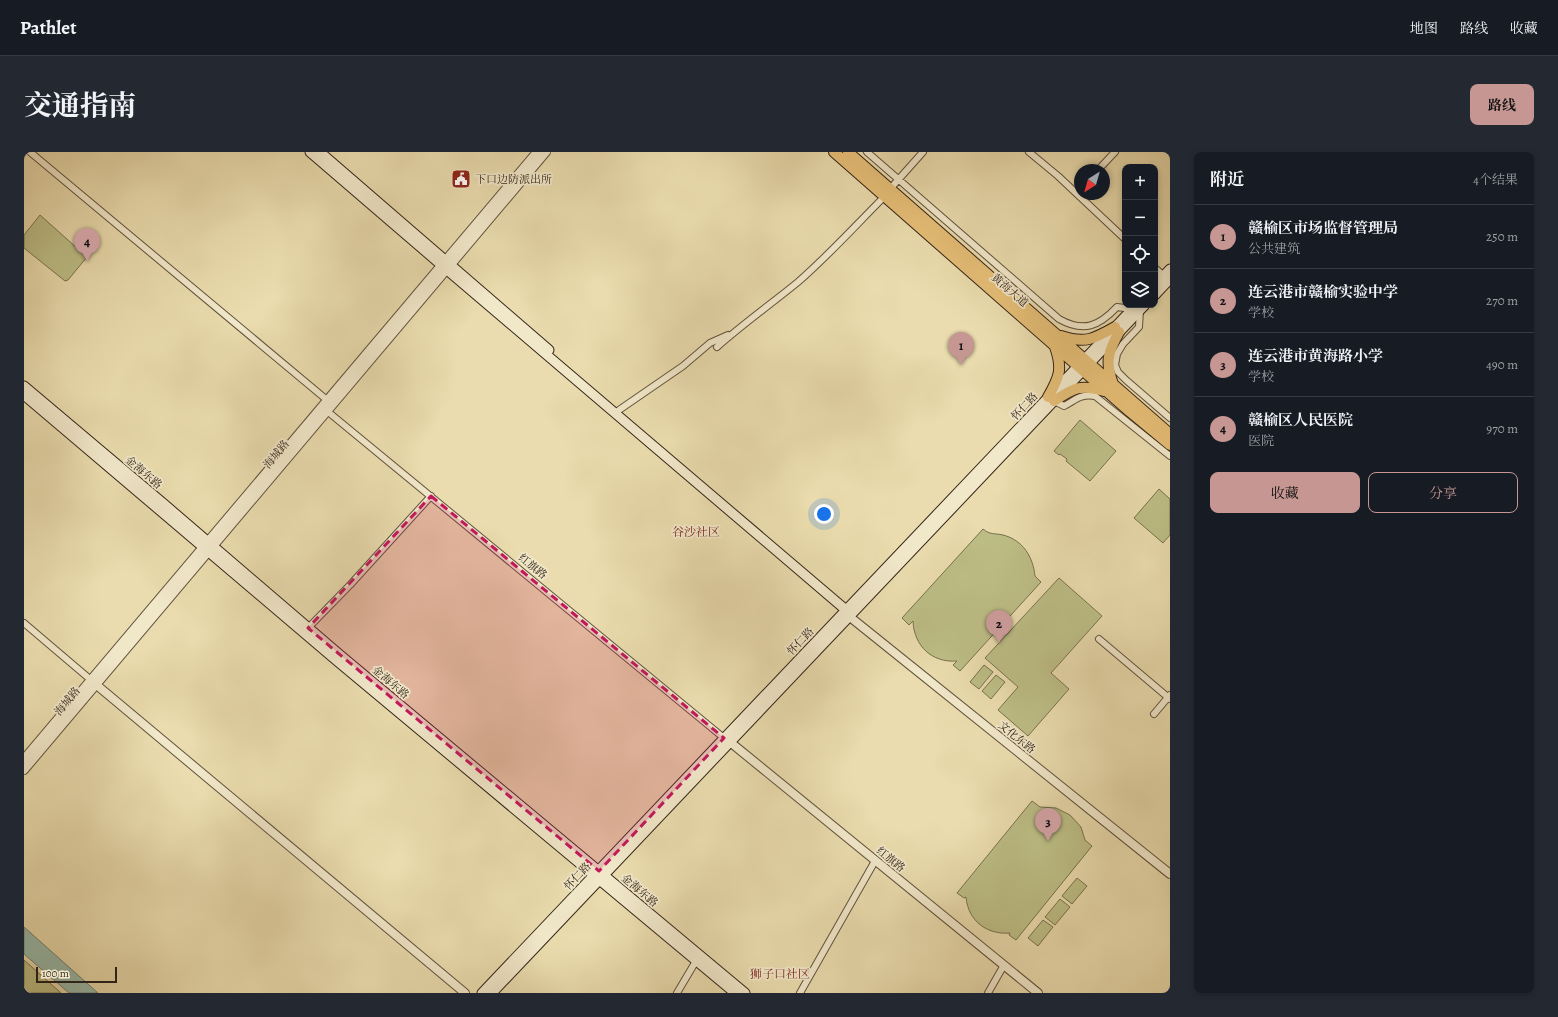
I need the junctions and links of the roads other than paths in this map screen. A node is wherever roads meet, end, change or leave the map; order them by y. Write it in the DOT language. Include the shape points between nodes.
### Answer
graph roads {
  1 [pos="30,152"];
  2 [pos="310,152"];
  3 [pos="320,152"];
  4 [pos="537,152"];
  5 [pos="546,152"];
  6 [pos="834,152"];
  7 [pos="848,152"];
  8 [pos="866,152"];
  9 [pos="923,152"];
  10 [pos="1029,152"];
  11 [pos="1115,152"];
  12 [pos="1104,164"];
  13 [pos="898,180"];
  14 [pos="1074,188"];
  15 [pos="887,192"];
  16 [pos="1087,200"];
  17 [pos="1122,237"];
  18 [pos="446,265"];
  19 [pos="1158,269"];
  20 [pos="1168,274"];
  21 [pos="1158,282"];
  22 [pos="1158,290"];
  23 [pos="1122,307"];
  24 [pos="1137,308"];
  25 [pos="1138,308"];
  26 [pos="1117,330"];
  27 [pos="734,332"];
  28 [pos="1055,340"];
  29 [pos="717,347"];
  30 [pos="1084,365"];
  31 [pos="24,386"];
  32 [pos="1111,389"];
  33 [pos="24,395"];
  34 [pos="1051,399"];
  35 [pos="327,400"];
  36 [pos="620,410"];
  37 [pos="327,411"];
  38 [pos="1170,418"];
  39 [pos="1170,434"];
  40 [pos="1170,445"];
  41 [pos="1170,456"];
  42 [pos="431,496"];
  43 [pos="208,546"];
  44 [pos="848,611"];
  45 [pos="24,623"];
  46 [pos="308,628"];
  47 [pos="1099,639"];
  48 [pos="93,682"];
  49 [pos="1169,697"];
  50 [pos="1154,714"];
  51 [pos="727,740"];
  52 [pos="24,759"];
  53 [pos="24,770"];
  54 [pos="876,861"];
  55 [pos="1170,874"];
  56 [pos="599,876"];
  57 [pos="696,961"];
  58 [pos="1004,965"];
  59 [pos="465,993"];
  60 [pos="482,993"];
  61 [pos="492,993"];
  62 [pos="677,993"];
  63 [pos="735,993"];
  64 [pos="745,993"];
  65 [pos="800,993"];
  66 [pos="988,993"];
  67 [pos="1038,993"];
  1 -- 35 [label="street"];
  2 -- 18 [label="main road"];
  3 -- 18 [label="main road"];
  4 -- 18 [label="street, 海城路"];
  5 -- 18 [label="street, 海城路"];
  6 -- 15 [label="main road, 黄海大道"];
  7 -- 15 [label="main road, 黄海大道"];
  8 -- 13 [label="street"];
  9 -- 13 [label="street"];
  10 -- 14 [label="street"];
  11 -- 12 [label="street"];
  13 -- 15 [label="street"];
  13 -- 23 [label="street" via="1059,320 1082,327 1089,326 1105,319 1117,307"];
  15 -- 27 [label="street" via="828,254"];
  15 -- 28 [label="main road, 黄海大道"];
  16 -- 17 [label="street"];
  18 -- 35 [label="street, 海城路"];
  18 -- 36 [label="main road"];
  18 -- 37 [label="street, 海城路"];
  18 -- 44 [label="main road"];
  19 -- 20 [label="street"];
  20 -- 21 [label="main road"];
  20 -- 22 [label="main road"];
  24 -- 26 [label="main road, 怀仁路"];
  25 -- 38 [label="street" via="1139,327 1123,344 1117,354 1115,365 1126,380"];
  26 -- 28 [label="main road" via="1089,340"];
  26 -- 30 [label="main road, 怀仁路"];
  26 -- 32 [label="main road" via="1108,360"];
  27 -- 29 [label="street"];
  27 -- 36 [label="street" via="710,343 683,366"];
  28 -- 30 [label="main road, 黄海大道"];
  28 -- 34 [label="main road" via="1060,370"];
  30 -- 32 [label="main road, 黄海大道"];
  30 -- 34 [label="main road, 怀仁路"];
  31 -- 43 [label="main road, 金海东路"];
  32 -- 34 [label="main road" via="1084,387"];
  32 -- 39 [label="main road, 黄海大道"];
  32 -- 40 [label="main road, 黄海大道"];
  33 -- 43 [label="main road, 金海东路"];
  34 -- 41 [label="street" via="1064,406 1080,396 1095,396"];
  34 -- 44 [label="main road, 怀仁路"];
  35 -- 43 [label="street, 海城路"];
  36 -- 44 [label="main road"];
  37 -- 42 [label="street, 红旗路"];
  37 -- 43 [label="street, 海城路"];
  42 -- 46 [label="street"];
  42 -- 51 [label="street, 红旗路"];
  43 -- 46 [label="main road, 金海东路"];
  43 -- 48 [label="street, 海城路"];
  43 -- 56 [label="main road, 金海东路" via="336,660"];
  44 -- 51 [label="main road, 怀仁路"];
  44 -- 55 [label="street, 文化东路"];
  45 -- 48 [label="street"];
  46 -- 56 [label="main road, 金海东路"];
  47 -- 49 [label="street"];
  48 -- 52 [label="street, 海城路"];
  48 -- 53 [label="street, 海城路"];
  48 -- 59 [label="street"];
  49 -- 50 [label="street"];
  51 -- 54 [label="street, 红旗路"];
  51 -- 56 [label="main road, 怀仁路"];
  54 -- 58 [label="street, 红旗路"];
  54 -- 65 [label="street"];
  56 -- 57 [label="main road, 金海东路"];
  56 -- 60 [label="main road, 怀仁路"];
  56 -- 61 [label="main road, 怀仁路"];
  56 -- 64 [label="main road, 金海东路"];
  57 -- 62 [label="street"];
  57 -- 63 [label="main road, 金海东路"];
  58 -- 66 [label="street"];
  58 -- 67 [label="street, 红旗路"];
}
